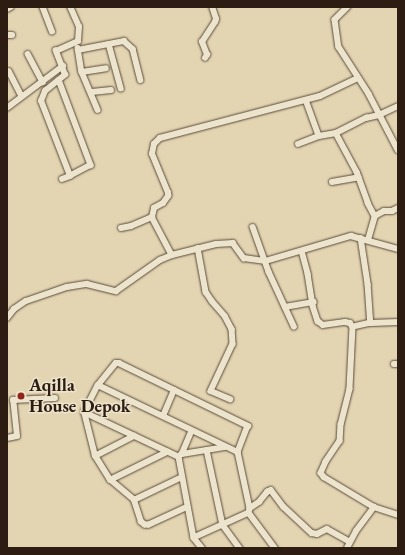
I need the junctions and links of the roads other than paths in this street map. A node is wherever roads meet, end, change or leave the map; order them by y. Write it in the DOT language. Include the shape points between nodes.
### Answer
graph roads {
  1 [pos="11,7"];
  2 [pos="43,7"];
  3 [pos="70,7"];
  4 [pos="212,7"];
  5 [pos="348,7"];
  6 [pos="7,9"];
  7 [pos="52,30"];
  8 [pos="78,41"];
  9 [pos="109,44"];
  10 [pos="78,50"];
  11 [pos="28,54"];
  12 [pos="205,58"];
  13 [pos="63,66"];
  14 [pos="106,68"];
  15 [pos="8,71"];
  16 [pos="82,72"];
  17 [pos="358,78"];
  18 [pos="59,80"];
  19 [pos="141,80"];
  20 [pos="43,82"];
  21 [pos="121,88"];
  22 [pos="111,90"];
  23 [pos="92,92"];
  24 [pos="22,96"];
  25 [pos="306,100"];
  26 [pos="8,104"];
  27 [pos="398,106"];
  28 [pos="98,110"];
  29 [pos="379,115"];
  30 [pos="336,133"];
  31 [pos="319,136"];
  32 [pos="298,144"];
  33 [pos="398,150"];
  34 [pos="70,176"];
  35 [pos="359,177"];
  36 [pos="62,179"];
  37 [pos="332,182"];
  38 [pos="398,208"];
  39 [pos="375,216"];
  40 [pos="152,217"];
  41 [pos="253,226"];
  42 [pos="121,228"];
  43 [pos="361,238"];
  44 [pos="368,240"];
  45 [pos="198,248"];
  46 [pos="398,249"];
  47 [pos="302,251"];
  48 [pos="172,255"];
  49 [pos="266,261"];
  50 [pos="314,302"];
  51 [pos="285,307"];
  52 [pos="7,318"];
  53 [pos="398,322"];
  54 [pos="371,323"];
  55 [pos="294,326"];
  56 [pos="353,327"];
  57 [pos="98,385"];
  58 [pos="174,390"];
  59 [pos="55,398"];
  60 [pos="230,399"];
  61 [pos="10,412"];
  62 [pos="84,412"];
  63 [pos="163,416"];
  64 [pos="192,431"];
  65 [pos="134,436"];
  66 [pos="7,438"];
  67 [pos="225,447"];
  68 [pos="207,450"];
  69 [pos="167,452"];
  70 [pos="238,452"];
  71 [pos="95,456"];
  72 [pos="180,456"];
  73 [pos="182,477"];
  74 [pos="110,480"];
  75 [pos="134,500"];
  76 [pos="188,507"];
  77 [pos="374,507"];
  78 [pos="249,510"];
  79 [pos="398,515"];
  80 [pos="223,525"];
  81 [pos="194,538"];
  82 [pos="349,545"];
  83 [pos="202,548"];
  84 [pos="240,548"];
  85 [pos="275,548"];
  1 -- 6 [label="street"];
  2 -- 7 [label="street"];
  3 -- 8 [label="street" via="79,27"];
  4 -- 12 [label="street" via="216,19 202,42 207,55"];
  5 -- 17 [label="street" via="334,20 335,29 339,47"];
  8 -- 10 [label="street"];
  8 -- 13 [label="street" via="56,51"];
  9 -- 10 [label="street"];
  9 -- 19 [label="street" via="124,41 133,49"];
  9 -- 21 [label="street"];
  10 -- 16 [label="street"];
  11 -- 20 [label="street"];
  13 -- 18 [label="street" via="65,75"];
  13 -- 20 [label="street"];
  14 -- 16 [label="street"];
  15 -- 24 [label="street"];
  16 -- 23 [label="street"];
  17 -- 25 [label="street"];
  17 -- 29 [label="street"];
  18 -- 34 [label="street" via="45,91 41,101"];
  18 -- 34 [label="street" via="91,165"];
  20 -- 24 [label="street"];
  22 -- 23 [label="street"];
  23 -- 28 [label="street"];
  24 -- 26 [label="street"];
  25 -- 31 [label="street"];
  25 -- 40 [label="street" via="160,138 154,144 152,154 168,193 166,201 154,208"];
  27 -- 29 [label="street"];
  29 -- 30 [label="street" via="366,118"];
  29 -- 33 [label="street"];
  30 -- 31 [label="street"];
  30 -- 35 [label="street"];
  31 -- 32 [label="street"];
  34 -- 36 [label="street"];
  35 -- 37 [label="street"];
  35 -- 39 [label="street"];
  38 -- 39 [label="street"];
  39 -- 44 [label="street"];
  40 -- 42 [label="street"];
  40 -- 48 [label="street"];
  41 -- 49 [label="street"];
  43 -- 44 [label="street"];
  43 -- 47 [label="street" via="351,236"];
  43 -- 54 [label="street"];
  44 -- 46 [label="street"];
  45 -- 48 [label="street"];
  45 -- 49 [label="street" via="230,242 235,244 244,258"];
  45 -- 60 [label="street" via="206,292 232,329 232,344 211,391"];
  47 -- 49 [label="street"];
  47 -- 50 [label="street"];
  48 -- 52 [label="street" via="154,264 116,291 87,284 67,287 26,300"];
  49 -- 51 [label="street"];
  50 -- 51 [label="street"];
  50 -- 56 [label="street" via="313,306 320,324 345,322"];
  51 -- 55 [label="street"];
  53 -- 54 [label="street"];
  54 -- 56 [label="street"];
  56 -- 77 [label="street" via="350,389 341,424 340,441 321,473 324,478"];
  57 -- 58 [label="street" via="113,365 119,363"];
  57 -- 62 [label="street"];
  57 -- 63 [label="street"];
  58 -- 63 [label="street"];
  58 -- 70 [label="street" via="246,424 248,428"];
  59 -- 61 [label="street" via="13,400"];
  61 -- 66 [label="street" via="17,436"];
  62 -- 65 [label="street"];
  62 -- 71 [label="street"];
  63 -- 64 [label="street"];
  64 -- 67 [label="street"];
  64 -- 72 [label="street"];
  65 -- 69 [label="street"];
  65 -- 71 [label="street"];
  67 -- 68 [label="street"];
  67 -- 70 [label="street"];
  68 -- 72 [label="street"];
  68 -- 80 [label="street"];
  69 -- 72 [label="street"];
  69 -- 74 [label="street"];
  70 -- 78 [label="street"];
  71 -- 74 [label="street"];
  72 -- 73 [label="street"];
  73 -- 75 [label="street"];
  73 -- 76 [label="street"];
  74 -- 75 [label="street"];
  75 -- 76 [label="street" via="141,522 145,525"];
  76 -- 81 [label="street"];
  77 -- 79 [label="street"];
  77 -- 82 [label="street"];
  78 -- 80 [label="street"];
  78 -- 82 [label="street" via="271,490 284,507 312,534 327,529"];
  78 -- 85 [label="street"];
  80 -- 81 [label="street"];
  80 -- 84 [label="street"];
  81 -- 83 [label="street"];
}
